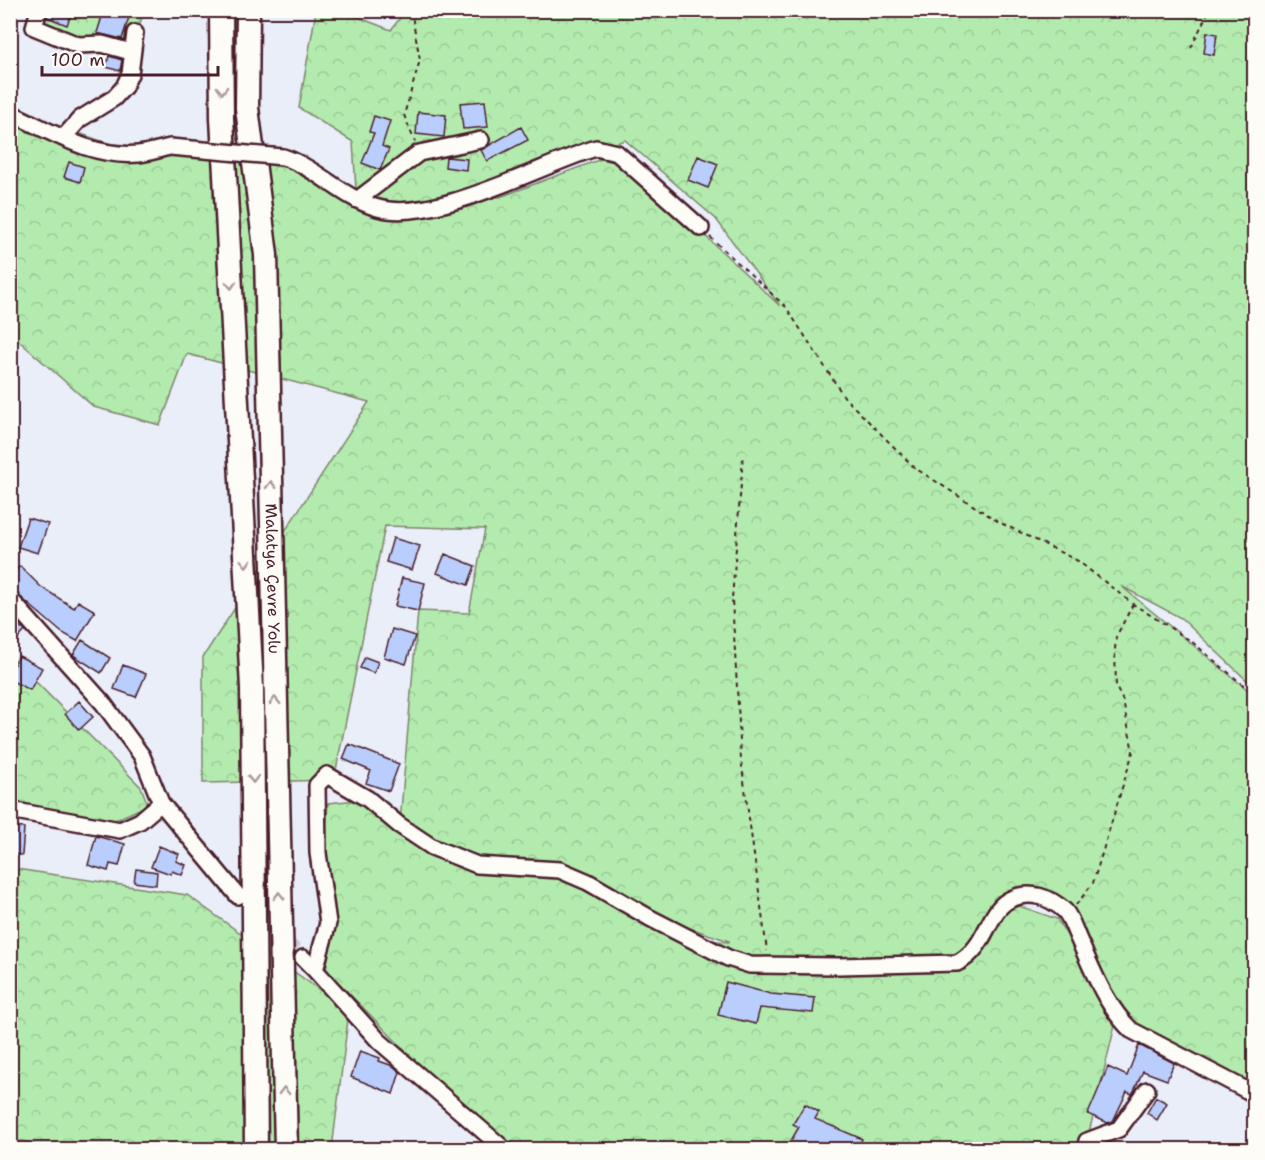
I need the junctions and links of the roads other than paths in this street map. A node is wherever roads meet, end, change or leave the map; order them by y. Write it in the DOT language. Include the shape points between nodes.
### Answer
graph roads {
  1 [pos="39,10"];
  2 [pos="221,10"];
  3 [pos="248,10"];
  4 [pos="135,33"];
  5 [pos="131,52"];
  6 [pos="10,112"];
  7 [pos="63,138"];
  8 [pos="481,140"];
  9 [pos="357,200"];
  10 [pos="701,228"];
  11 [pos="10,600"];
  12 [pos="160,803"];
  13 [pos="10,810"];
  14 [pos="238,896"];
  15 [pos="303,958"];
  16 [pos="315,970"];
  17 [pos="1147,1090"];
  18 [pos="1254,1094"];
  19 [pos="256,1149"];
  20 [pos="286,1149"];
  21 [pos="505,1149"];
  22 [pos="1085,1149"];
  1 -- 5 [label="street" via="34,27 78,45 102,44"];
  2 -- 19 [label="highway, Malatya Çevre Yolu, one-way" via="222,118 252,688"];
  20 -- 3 [label="highway, Malatya Çevre Yolu, one-way" via="266,255 247,108"];
  4 -- 5 [label="street"];
  5 -- 7 [label="street" via="130,74 124,87 114,98 80,119"];
  6 -- 7 [label="street"];
  7 -- 9 [label="street, bridge" via="104,153 138,154 170,147 283,157 300,162"];
  8 -- 9 [label="street" via="419,153"];
  9 -- 10 [label="street" via="381,209 407,211 440,205 596,148 617,153"];
  11 -- 12 [label="street" via="103,703 142,756"];
  12 -- 13 [label="street" via="140,821 120,830"];
  12 -- 14 [label="street"];
  15 -- 16 [label="street"];
  16 -- 18 [label="street" via="328,923 318,853 316,785 327,775 368,799 432,847 477,865 560,870 728,958 750,965 957,963 969,957 1001,905 1021,895 1045,896 1066,912 1117,1016 1131,1030"];
  16 -- 21 [label="street" via="379,1041"];
  17 -- 22 [label="street" via="1119,1129 1087,1141"];
}
